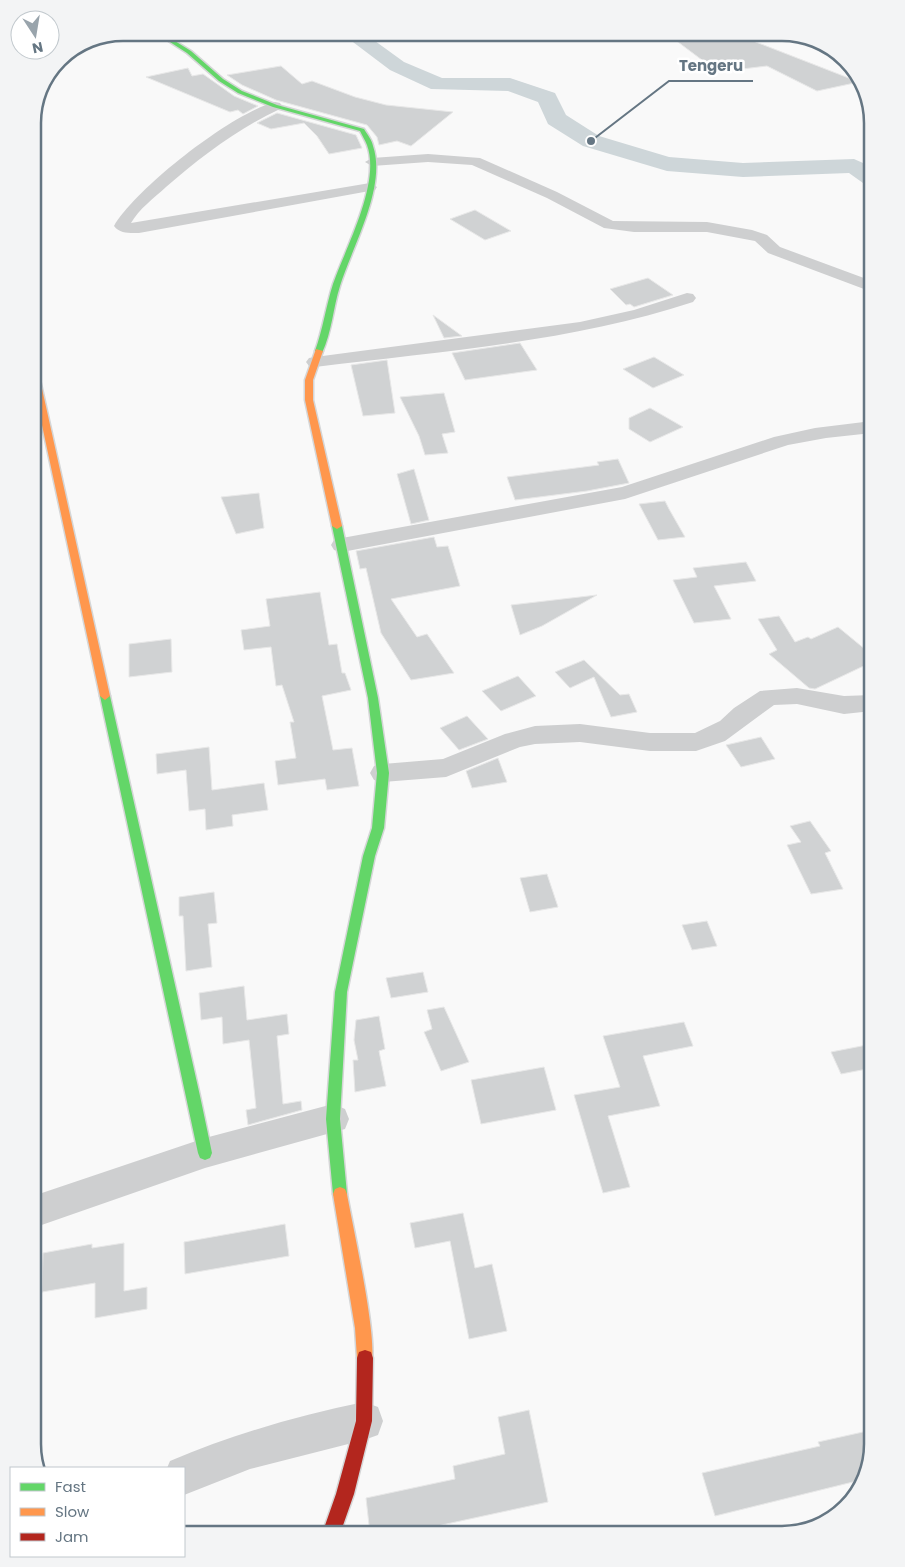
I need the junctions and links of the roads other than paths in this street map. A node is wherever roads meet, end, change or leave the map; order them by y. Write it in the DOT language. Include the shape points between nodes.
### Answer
graph roads {
  1 [pos="172,41"];
  2 [pos="275,106"];
  3 [pos="372,162"];
  4 [pos="370,187"];
  5 [pos="864,284"];
  6 [pos="687,298"];
  7 [pos="315,362"];
  8 [pos="41,401"];
  9 [pos="864,428"];
  10 [pos="342,545"];
  11 [pos="864,704"];
  12 [pos="383,772"];
  13 [pos="333,1119"];
  14 [pos="205,1153"];
  15 [pos="41,1209"];
  16 [pos="364,1421"];
  17 [pos="185,1475"];
  18 [pos="334,1526"];
  1 -- 2 [label="street" via="230,86"];
  2 -- 3 [label="street" via="362,130 369,138"];
  2 -- 4 [label="street" via="213,141 137,207 122,226 139,228"];
  3 -- 4 [label="street"];
  3 -- 5 [label="street" via="428,158 475,161 610,225 707,227 746,233 761,238 774,250"];
  4 -- 7 [label="street" via="358,233 336,284"];
  6 -- 7 [label="street" via="639,314 580,327"];
  7 -- 10 [label="street" via="309,380 309,400"];
  8 -- 14 [label="street"];
  9 -- 10 [label="street" via="782,441 625,493"];
  10 -- 12 [label="street" via="373,698"];
  11 -- 12 [label="street" via="844,705 797,696 770,697 716,735 696,742 650,742 580,733 535,734 446,768"];
  12 -- 13 [label="street" via="378,828 369,856 341,992"];
  13 -- 14 [label="street"];
  13 -- 16 [label="street" via="337,1174 363,1328"];
  14 -- 15 [label="street"];
  16 -- 17 [label="street" via="289,1436 213,1461"];
  16 -- 18 [label="street"];
}
